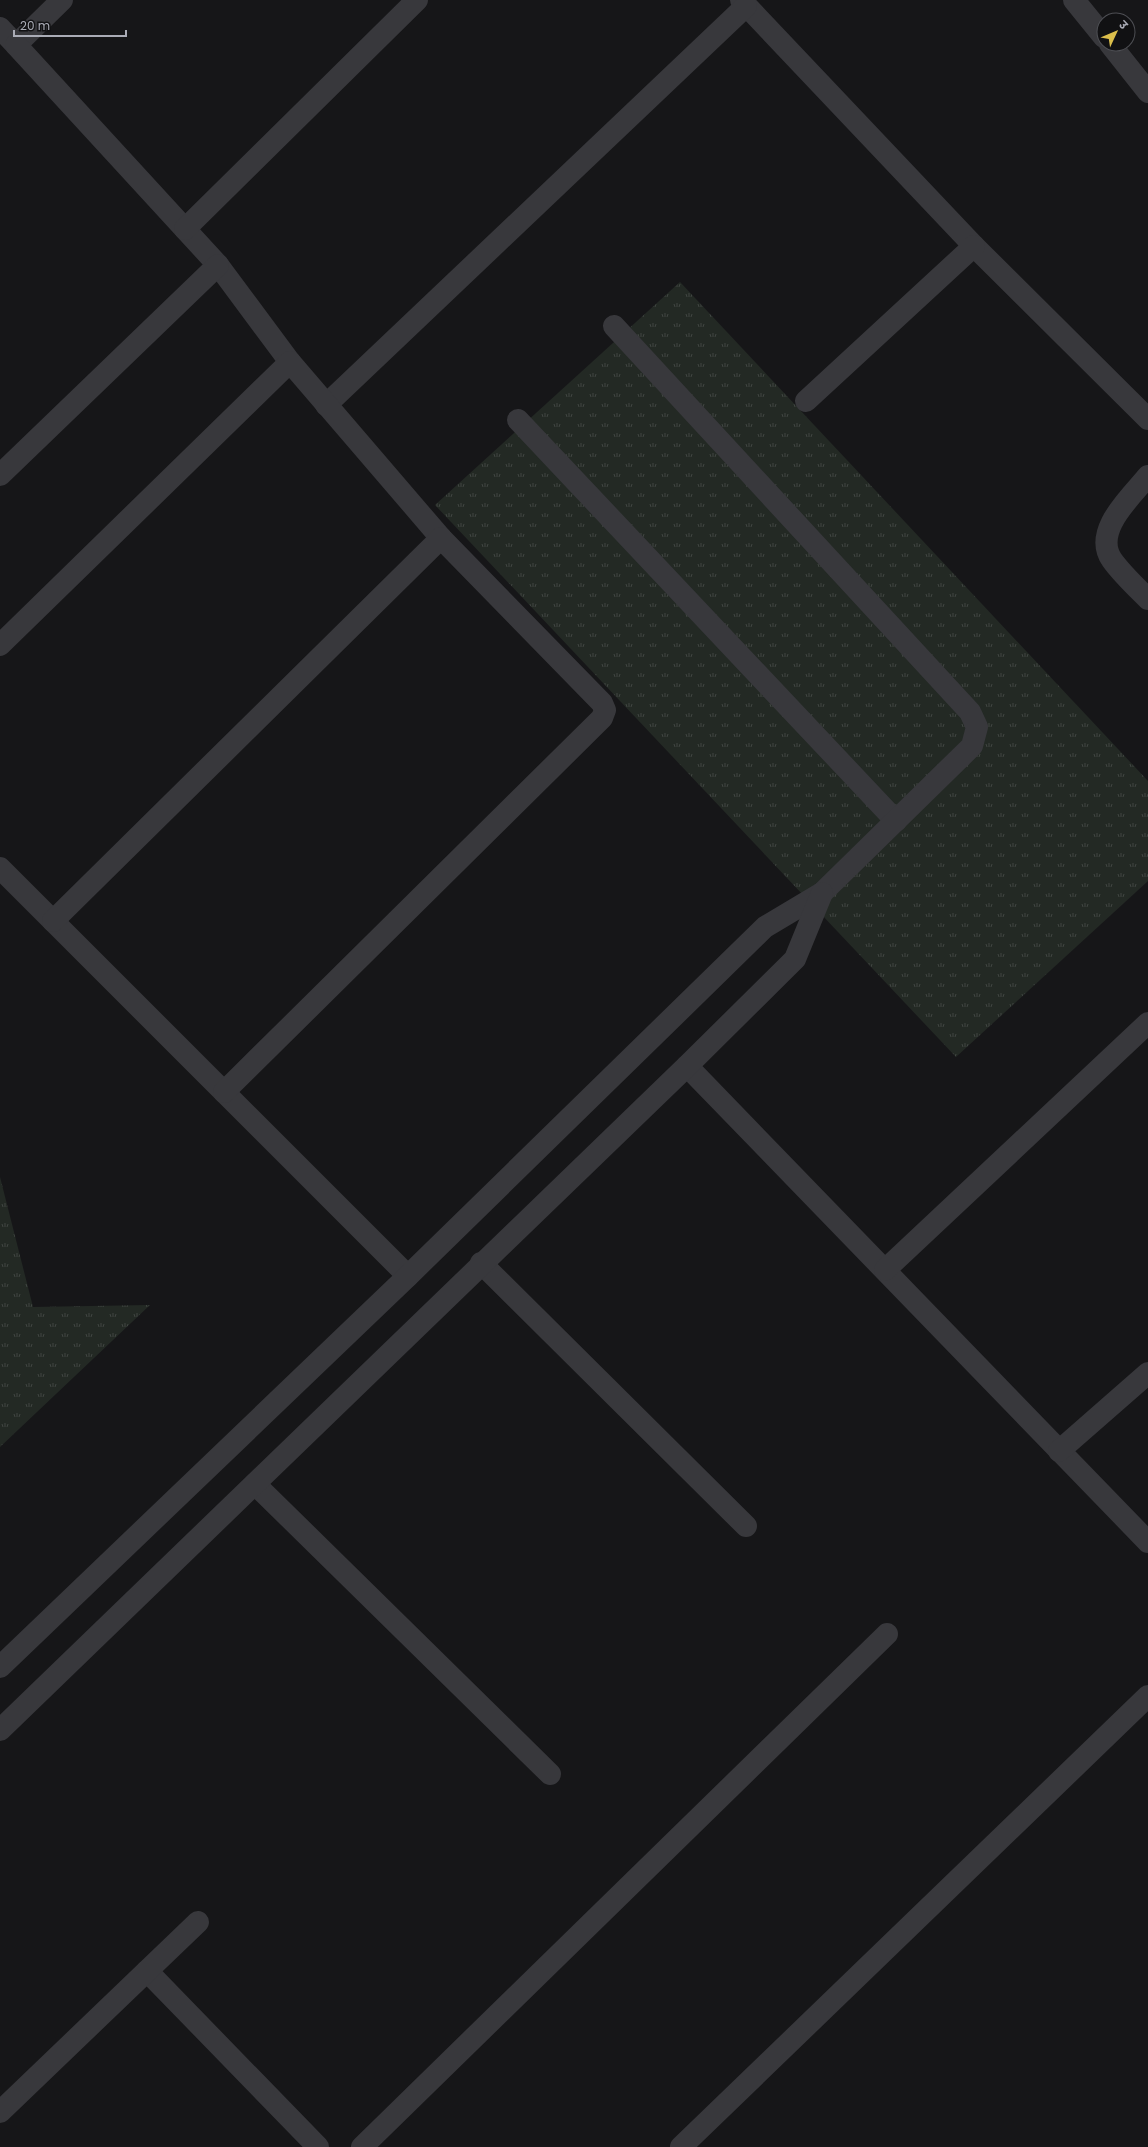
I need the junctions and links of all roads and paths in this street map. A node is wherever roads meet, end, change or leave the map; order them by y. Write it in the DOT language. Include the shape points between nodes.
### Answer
graph roads {
  1 [pos="62,0"];
  2 [pos="417,0"];
  3 [pos="1074,0"];
  4 [pos="744,3"];
  5 [pos="1096,27"];
  6 [pos="0,28"];
  7 [pos="16,45"];
  8 [pos="1116,52"];
  9 [pos="1148,92"];
  10 [pos="185,229"];
  11 [pos="974,246"];
  12 [pos="218,265"];
  13 [pos="614,326"];
  14 [pos="290,362"];
  15 [pos="806,400"];
  16 [pos="326,405"];
  17 [pos="1148,419"];
  18 [pos="518,420"];
  19 [pos="0,475"];
  20 [pos="1148,476"];
  21 [pos="441,538"];
  22 [pos="1148,599"];
  23 [pos="0,645"];
  24 [pos="896,821"];
  25 [pos="0,868"];
  26 [pos="822,893"];
  27 [pos="53,922"];
  28 [pos="1148,1023"];
  29 [pos="687,1066"];
  30 [pos="224,1092"];
  31 [pos="481,1263"];
  32 [pos="884,1270"];
  33 [pos="408,1276"];
  34 [pos="1148,1373"];
  35 [pos="1059,1450"];
  36 [pos="255,1484"];
  37 [pos="746,1526"];
  38 [pos="1148,1542"];
  39 [pos="887,1634"];
  40 [pos="0,1667"];
  41 [pos="1148,1696"];
  42 [pos="0,1730"];
  43 [pos="550,1774"];
  44 [pos="198,1922"];
  45 [pos="147,1971"];
  46 [pos="0,2112"];
  47 [pos="318,2147"];
  48 [pos="362,2147"];
  49 [pos="681,2147"];
  1 -- 7 [label="street"];
  2 -- 10 [label="street"];
  3 -- 5 [label="street"];
  4 -- 11 [label="street"];
  4 -- 16 [label="street"];
  6 -- 7 [label="street"];
  7 -- 10 [label="street"];
  8 -- 9 [label="street"];
  10 -- 12 [label="street"];
  11 -- 15 [label="street"];
  11 -- 17 [label="street"];
  12 -- 14 [label="street"];
  12 -- 19 [label="street"];
  13 -- 24 [label="street" via="970,712 977,727 972,746"];
  14 -- 16 [label="street"];
  14 -- 23 [label="street"];
  16 -- 21 [label="street"];
  18 -- 24 [label="street"];
  20 -- 22 [label="street" via="1114,517 1106,540 1111,559"];
  21 -- 27 [label="street"];
  21 -- 30 [label="street" via="602,703 605,710 602,718"];
  24 -- 26 [label="street"];
  25 -- 27 [label="street"];
  26 -- 29 [label="street" via="795,959"];
  26 -- 33 [label="street" via="765,927"];
  27 -- 30 [label="street"];
  28 -- 32 [label="street"];
  29 -- 31 [label="street"];
  29 -- 32 [label="street"];
  30 -- 33 [label="street"];
  31 -- 36 [label="street"];
  31 -- 37 [label="street"];
  32 -- 35 [label="street"];
  33 -- 40 [label="street"];
  34 -- 35 [label="street"];
  35 -- 38 [label="street"];
  36 -- 42 [label="street"];
  36 -- 43 [label="street"];
  39 -- 48 [label="street"];
  41 -- 49 [label="street"];
  44 -- 45 [label="street"];
  45 -- 46 [label="street"];
  45 -- 47 [label="street"];
}
